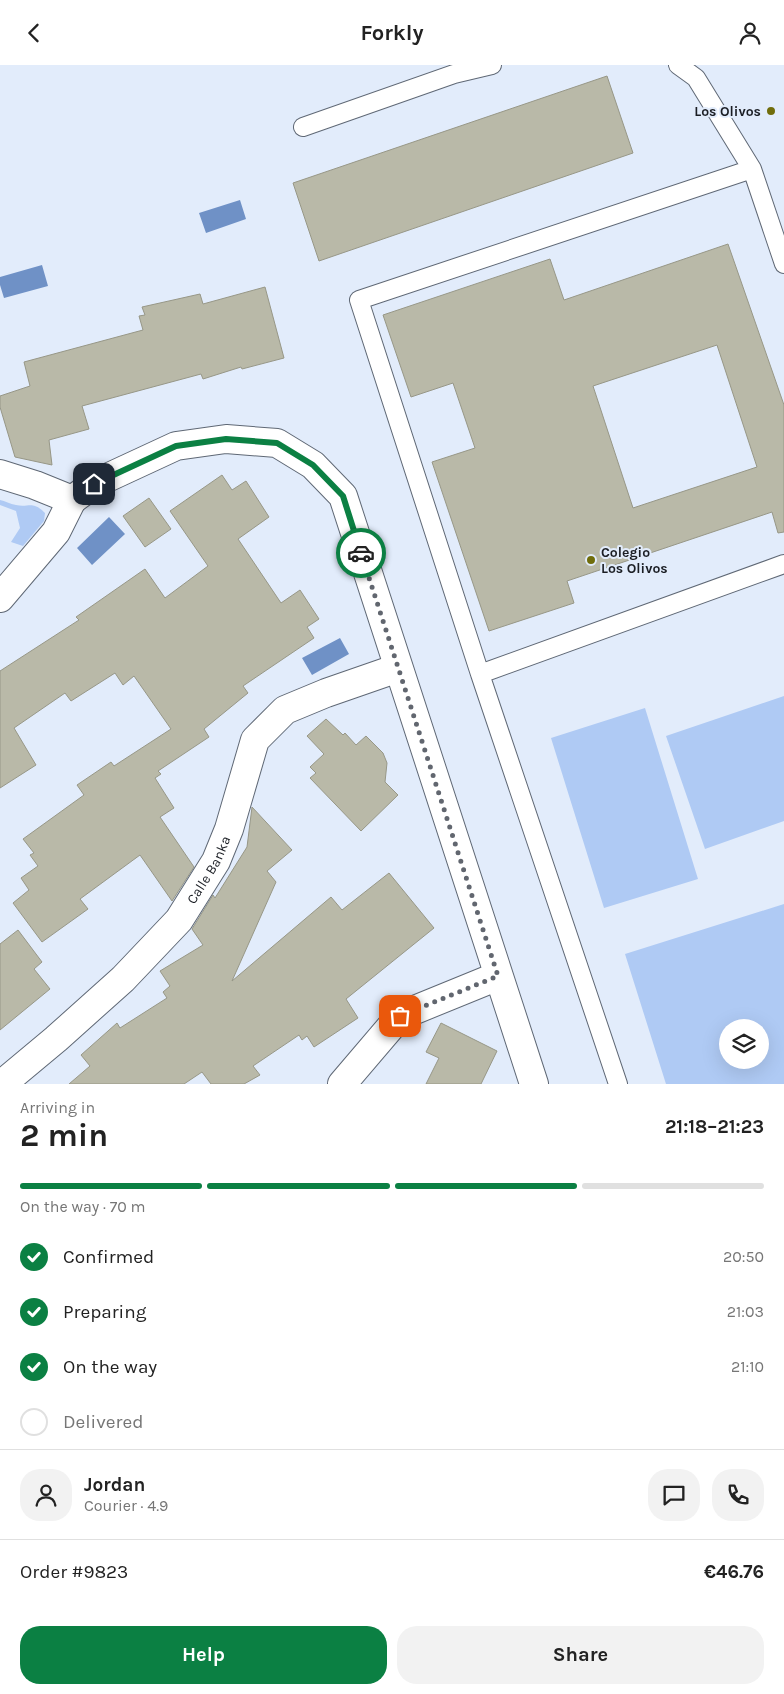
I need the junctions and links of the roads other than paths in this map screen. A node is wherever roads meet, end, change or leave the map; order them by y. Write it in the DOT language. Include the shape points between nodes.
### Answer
graph roads {
  1 [pos="492,65"];
  2 [pos="678,65"];
  3 [pos="454,69"];
  4 [pos="303,127"];
  5 [pos="752,169"];
  6 [pos="784,264"];
  7 [pos="0,474"];
  8 [pos="72,500"];
  9 [pos="784,564"];
  10 [pos="0,598"];
  11 [pos="398,668"];
  12 [pos="480,674"];
  13 [pos="498,976"];
  14 [pos="2,1084"];
  15 [pos="342,1084"];
  16 [pos="534,1084"];
  17 [pos="618,1084"];
  1 -- 3 [label="lane"];
  2 -- 5 [label="lane" via="696,78"];
  3 -- 4 [label="lane"];
  5 -- 6 [label="lane"];
  5 -- 12 [label="lane" via="359,300"];
  7 -- 8 [label="street"];
  8 -- 10 [label="street" via="56,532"];
  8 -- 11 [label="street" via="94,484 176,446 226,439 277,443 313,465 343,496"];
  9 -- 12 [label="lane"];
  11 -- 13 [label="street"];
  11 -- 14 [label="street, Calle Banka" via="285,710 255,741 216,861 179,920 123,979"];
  12 -- 17 [label="lane"];
  13 -- 15 [label="street" via="400,1016"];
  13 -- 16 [label="street"];
}
